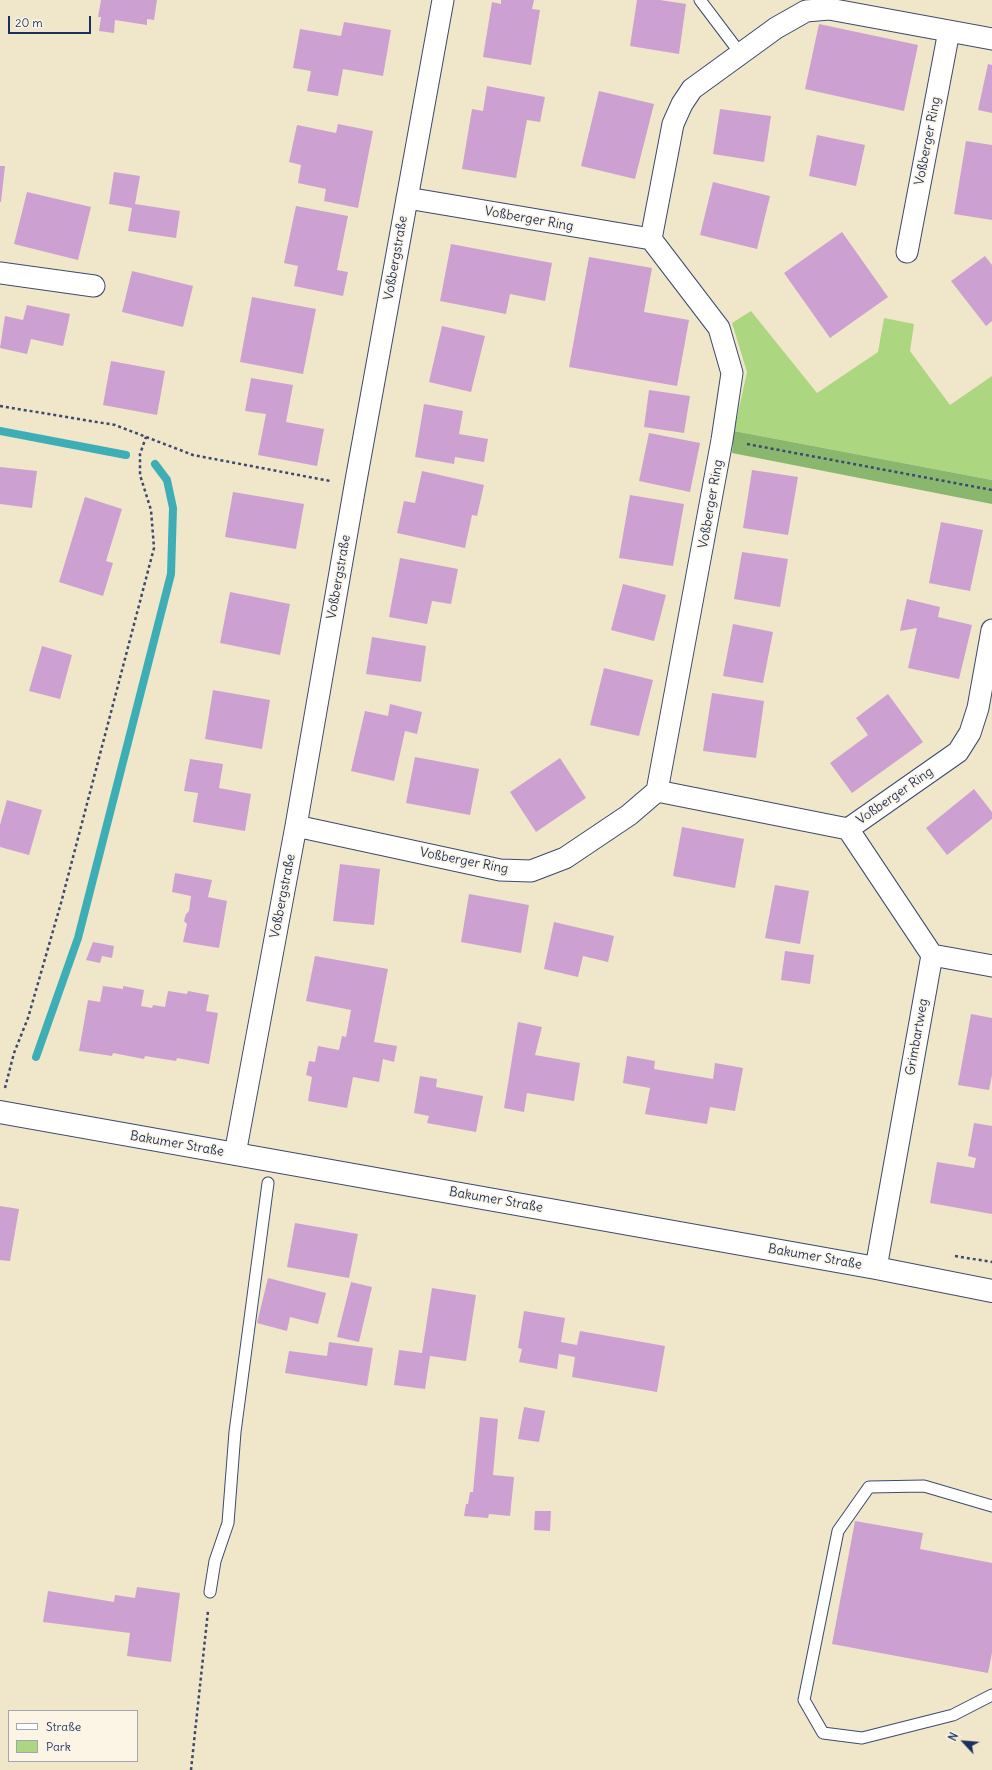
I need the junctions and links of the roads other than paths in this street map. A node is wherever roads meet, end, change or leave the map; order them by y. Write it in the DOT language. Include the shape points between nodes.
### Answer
graph roads {
  1 [pos="443,0"];
  2 [pos="700,0"];
  3 [pos="807,6"];
  4 [pos="949,31"];
  5 [pos="992,38"];
  6 [pos="740,53"];
  7 [pos="407,198"];
  8 [pos="651,240"];
  9 [pos="907,252"];
  10 [pos="0,273"];
  11 [pos="94,286"];
  12 [pos="992,630"];
  13 [pos="658,790"];
  14 [pos="296,826"];
  15 [pos="848,829"];
  16 [pos="932,955"];
  17 [pos="992,966"];
  18 [pos="0,1112"];
  19 [pos="235,1154"];
  20 [pos="268,1183"];
  21 [pos="876,1268"];
  22 [pos="992,1291"];
  23 [pos="992,1506"];
  24 [pos="210,1592"];
  25 [pos="992,1695"];
  1 -- 7 [label="street, Voßbergstraße"];
  2 -- 6 [label="lane"];
  3 -- 4 [label="street"];
  3 -- 6 [label="street"];
  4 -- 5 [label="street"];
  4 -- 9 [label="street, Voßberger Ring"];
  6 -- 8 [label="street" via="692,89 682,104 673,124"];
  7 -- 8 [label="street, Voßberger Ring"];
  7 -- 14 [label="street, Voßbergstraße"];
  8 -- 13 [label="street, Voßberger Ring" via="719,328 732,373"];
  10 -- 11 [label="street"];
  12 -- 15 [label="street, Voßberger Ring" via="978,708 970,733 958,752"];
  13 -- 14 [label="street, Voßberger Ring" via="629,815 565,858 531,872 500,870"];
  13 -- 15 [label="street, Voßberger Ring"];
  14 -- 19 [label="street, Voßbergstraße"];
  15 -- 16 [label="street"];
  16 -- 17 [label="street"];
  16 -- 21 [label="street, Grimbartweg"];
  18 -- 19 [label="main road, Bakumer Straße"];
  19 -- 21 [label="main road, Bakumer Straße"];
  20 -- 24 [label="lane" via="235,1432 228,1523 215,1561"];
  21 -- 22 [label="main road, Bakumer Straße"];
  23 -- 25 [label="lane" via="924,1486 869,1487 838,1531 804,1700 823,1734 862,1738 952,1715"];
}
